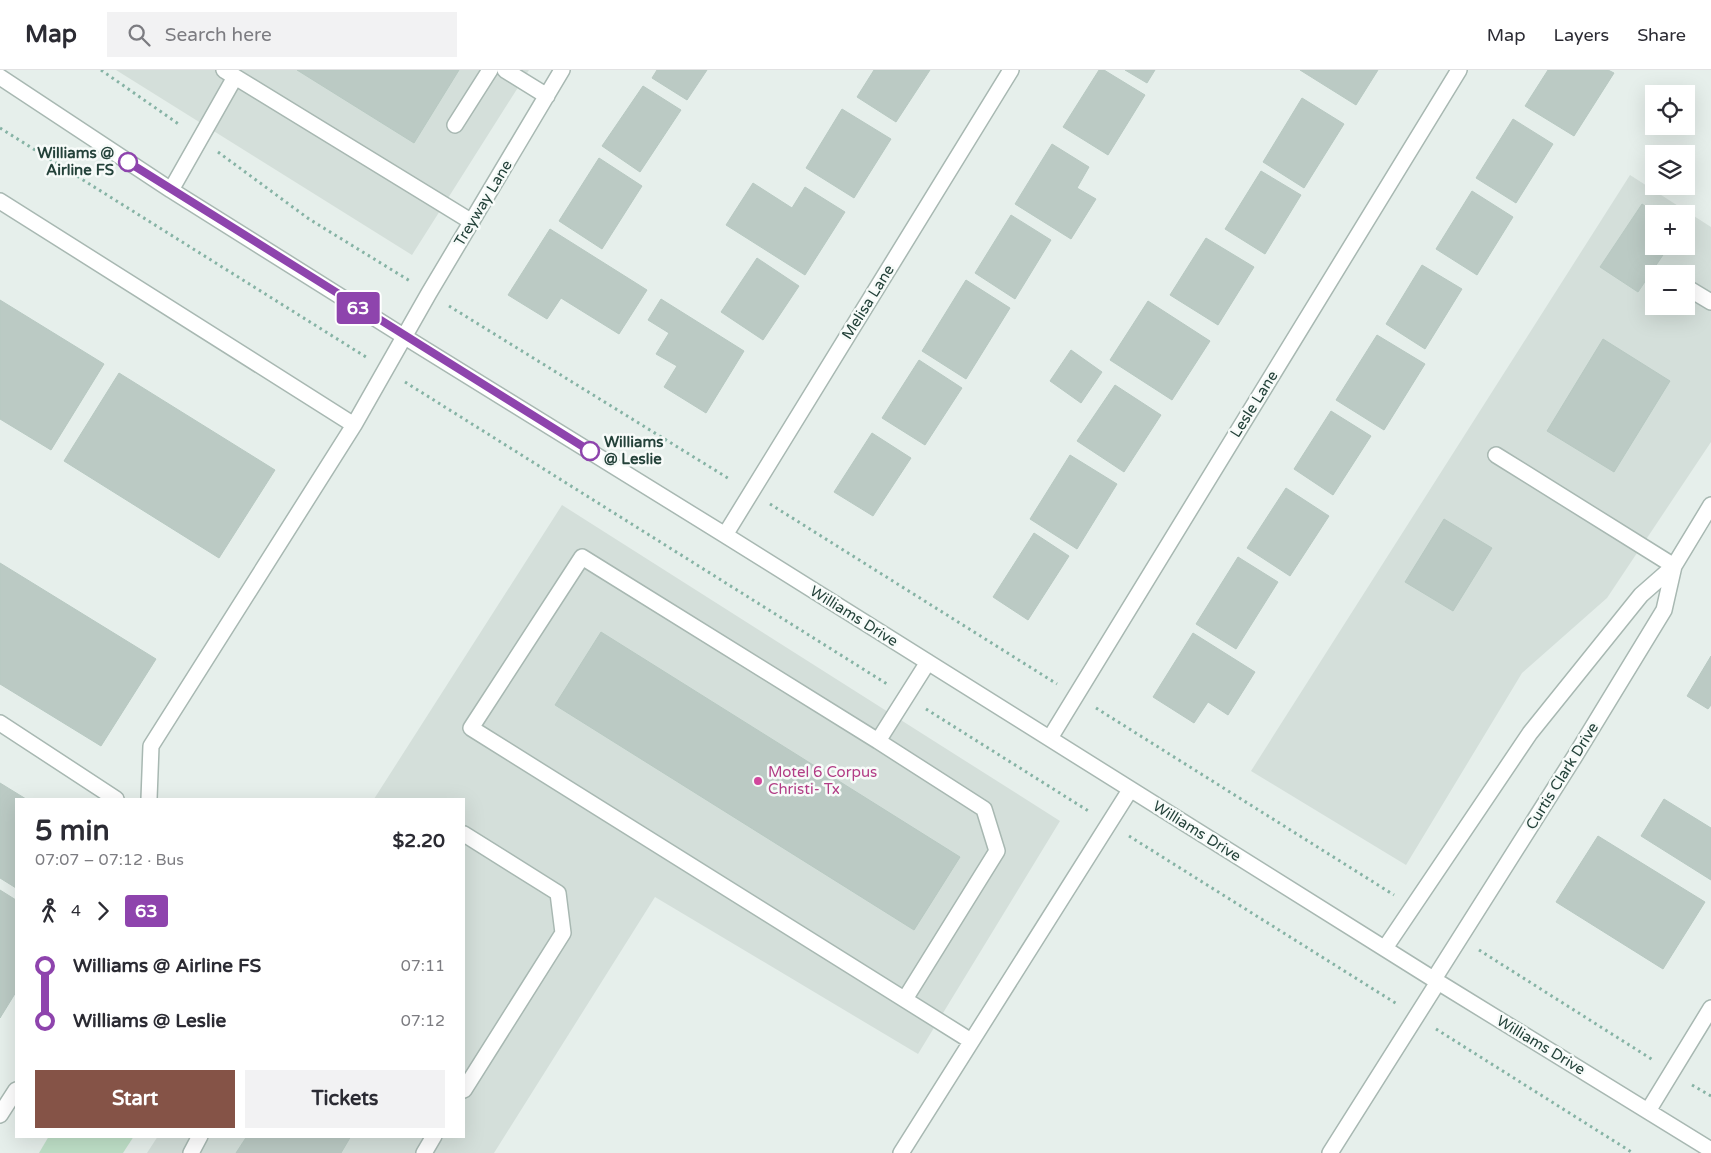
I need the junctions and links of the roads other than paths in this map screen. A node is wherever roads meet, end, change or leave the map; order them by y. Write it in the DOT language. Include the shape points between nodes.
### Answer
graph roads {
  1 [pos="490,70"];
  2 [pos="505,70"];
  3 [pos="562,70"];
  4 [pos="1011,70"];
  5 [pos="1458,70"];
  6 [pos="229,74"];
  7 [pos="0,77"];
  8 [pos="547,96"];
  9 [pos="454,125"];
  10 [pos="171,190"];
  11 [pos="0,201"];
  12 [pos="472,222"];
  13 [pos="1695,292"];
  14 [pos="1711,302"];
  15 [pos="405,337"];
  16 [pos="354,425"];
  17 [pos="1496,454"];
  18 [pos="1711,506"];
  19 [pos="725,535"];
  20 [pos="1674,566"];
  21 [pos="928,662"];
  22 [pos="0,722"];
  23 [pos="1050,738"];
  24 [pos="878,741"];
  25 [pos="1130,790"];
  26 [pos="114,798"];
  27 [pos="149,798"];
  28 [pos="465,835"];
  29 [pos="1385,948"];
  30 [pos="1436,981"];
  31 [pos="905,999"];
  32 [pos="1711,1008"];
  33 [pos="971,1041"];
  34 [pos="465,1088"];
  35 [pos="15,1092"];
  36 [pos="1648,1110"];
  37 [pos="0,1115"];
  38 [pos="199,1138"];
  39 [pos="433,1138"];
  40 [pos="1711,1150"];
  41 [pos="191,1153"];
  42 [pos="424,1153"];
  43 [pos="901,1153"];
  44 [pos="1330,1153"];
  1 -- 9 [label="street"];
  2 -- 8 [label="street"];
  3 -- 8 [label="street, Treyway Lane"];
  4 -- 19 [label="street, Melisa Lane"];
  5 -- 23 [label="street, Lesle Lane"];
  6 -- 10 [label="street" via="201,140"];
  6 -- 12 [label="street"];
  7 -- 10 [label="street, Williams Drive"];
  8 -- 12 [label="street, Treyway Lane"];
  10 -- 15 [label="street, Williams Drive"];
  11 -- 16 [label="street"];
  12 -- 15 [label="street, Treyway Lane"];
  13 -- 14 [label="street"];
  15 -- 16 [label="street, Treyway Lane"];
  15 -- 19 [label="street, Williams Drive"];
  16 -- 27 [label="street, Treyway Lane" via="151,746"];
  17 -- 20 [label="street"];
  18 -- 20 [label="street, Curtis Clark Drive"];
  19 -- 21 [label="street, Williams Drive"];
  20 -- 29 [label="street, Curtis Clark Drive" via="1641,594 1530,733"];
  20 -- 30 [label="street, Curtis Clark Drive" via="1664,610 1459,938"];
  21 -- 23 [label="street, Williams Drive"];
  21 -- 24 [label="street"];
  22 -- 26 [label="street"];
  23 -- 25 [label="street, Williams Drive"];
  24 -- 31 [label="street" via="984,809 997,851"];
  24 -- 31 [label="street" via="582,557 471,728"];
  25 -- 29 [label="street, Williams Drive"];
  25 -- 33 [label="street"];
  28 -- 34 [label="street" via="558,893 562,933"];
  29 -- 30 [label="street, Williams Drive"];
  30 -- 36 [label="street, Williams Drive"];
  30 -- 44 [label="street, Curtis Clark Drive"];
  31 -- 33 [label="street"];
  32 -- 36 [label="street"];
  33 -- 43 [label="street"];
  35 -- 37 [label="street"];
  36 -- 40 [label="street, Williams Drive"];
  38 -- 41 [label="street"];
  39 -- 42 [label="street"];
}
